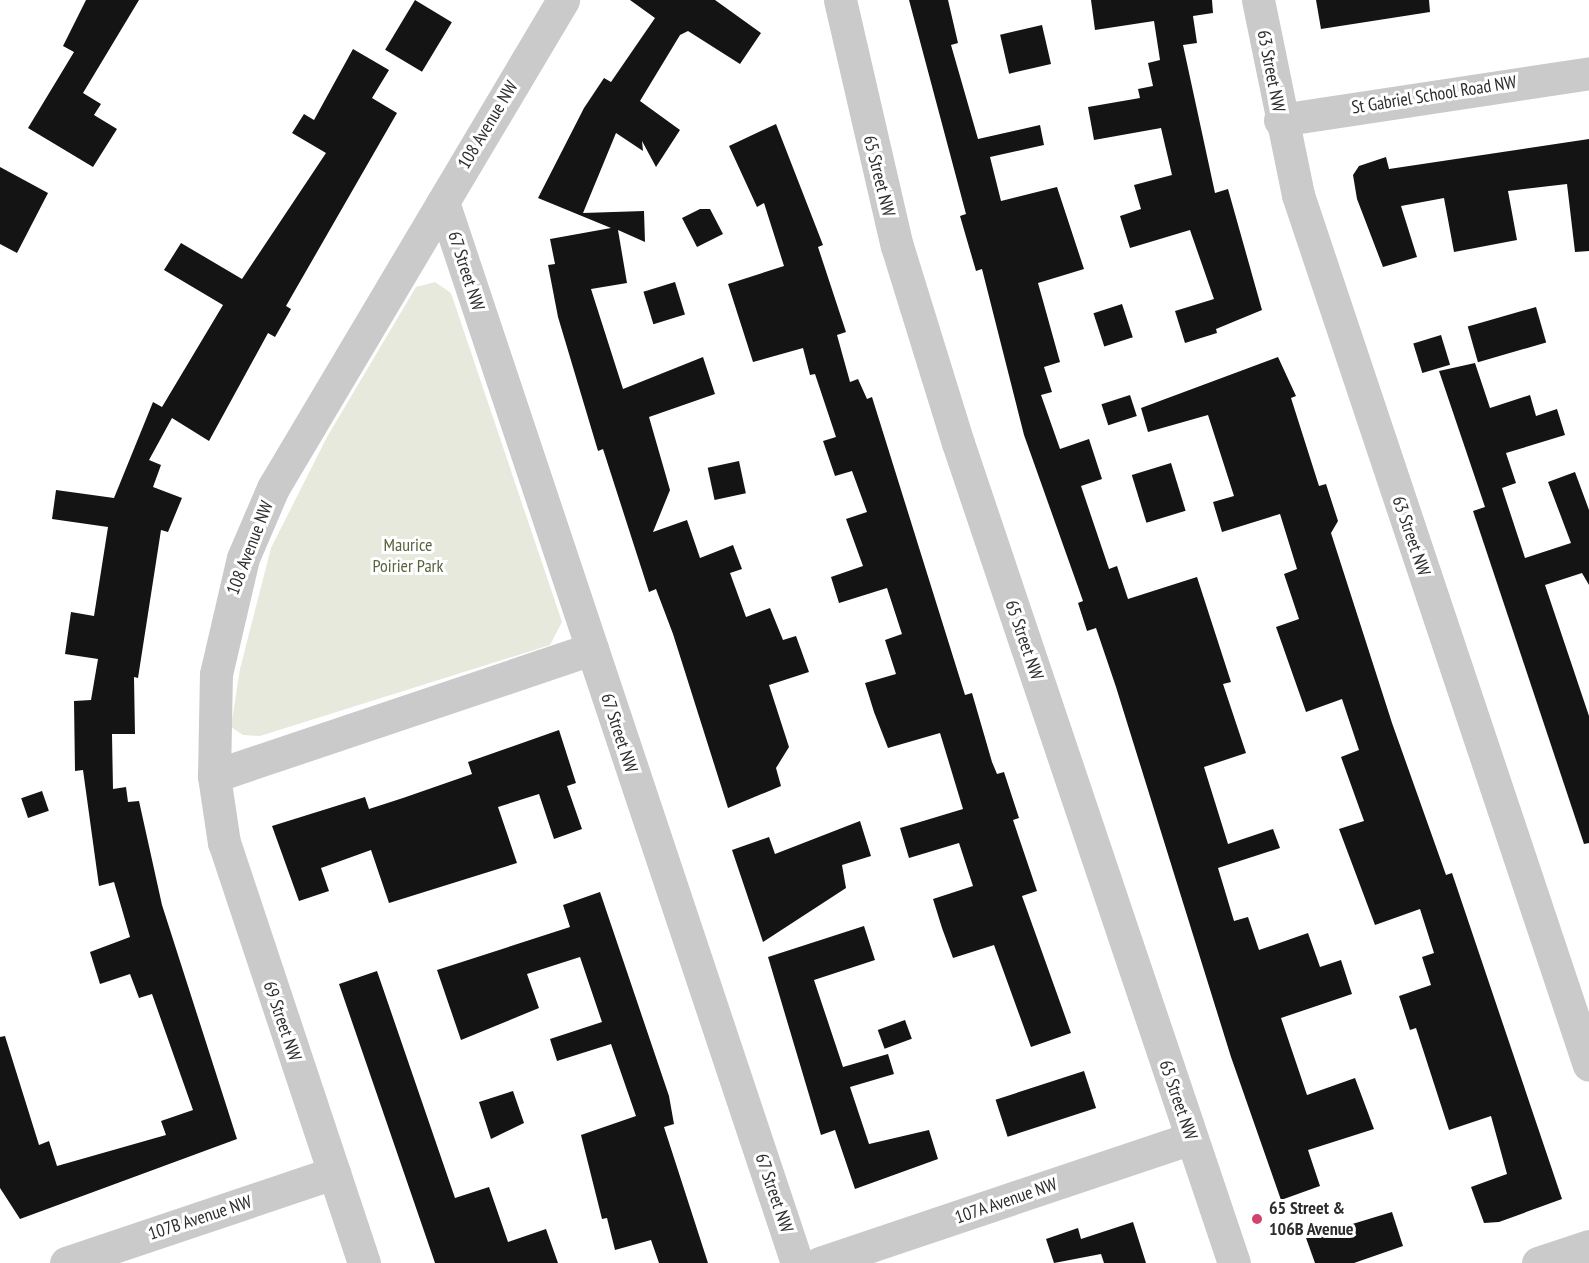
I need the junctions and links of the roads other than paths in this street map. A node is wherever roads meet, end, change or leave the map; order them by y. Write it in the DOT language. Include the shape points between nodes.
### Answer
graph roads {
  1 [pos="563,0"];
  2 [pos="1258,0"];
  3 [pos="837,3"];
  4 [pos="1589,73"];
  5 [pos="1280,120"];
  6 [pos="443,202"];
  7 [pos="591,649"];
  8 [pos="214,776"];
  9 [pos="1589,1065"];
  10 [pos="1191,1138"];
  11 [pos="334,1173"];
  12 [pos="1589,1246"];
  13 [pos="66,1263"];
  14 [pos="364,1263"];
  15 [pos="797,1263"];
  16 [pos="820,1263"];
  17 [pos="1234,1263"];
  18 [pos="1538,1263"];
  1 -- 6 [label="street, 108 Avenue NW"];
  2 -- 5 [label="street, 63 Street NW"];
  3 -- 10 [label="street, 65 Street NW" via="897,246 954,433"];
  4 -- 5 [label="street, St Gabriel School Road NW"];
  5 -- 9 [label="street, 63 Street NW" via="1327,285"];
  6 -- 7 [label="street, 67 Street NW"];
  6 -- 8 [label="street, 108 Avenue NW" via="290,457 243,558 216,674"];
  7 -- 8 [label="street"];
  7 -- 15 [label="street, 67 Street NW"];
  8 -- 11 [label="street, 69 Street NW" via="233,874"];
  10 -- 16 [label="street, 107A Avenue NW"];
  10 -- 17 [label="street, 65 Street NW"];
  11 -- 13 [label="street, 107B Avenue NW"];
  11 -- 14 [label="street, 69 Street NW"];
  12 -- 18 [label="street"];
}
